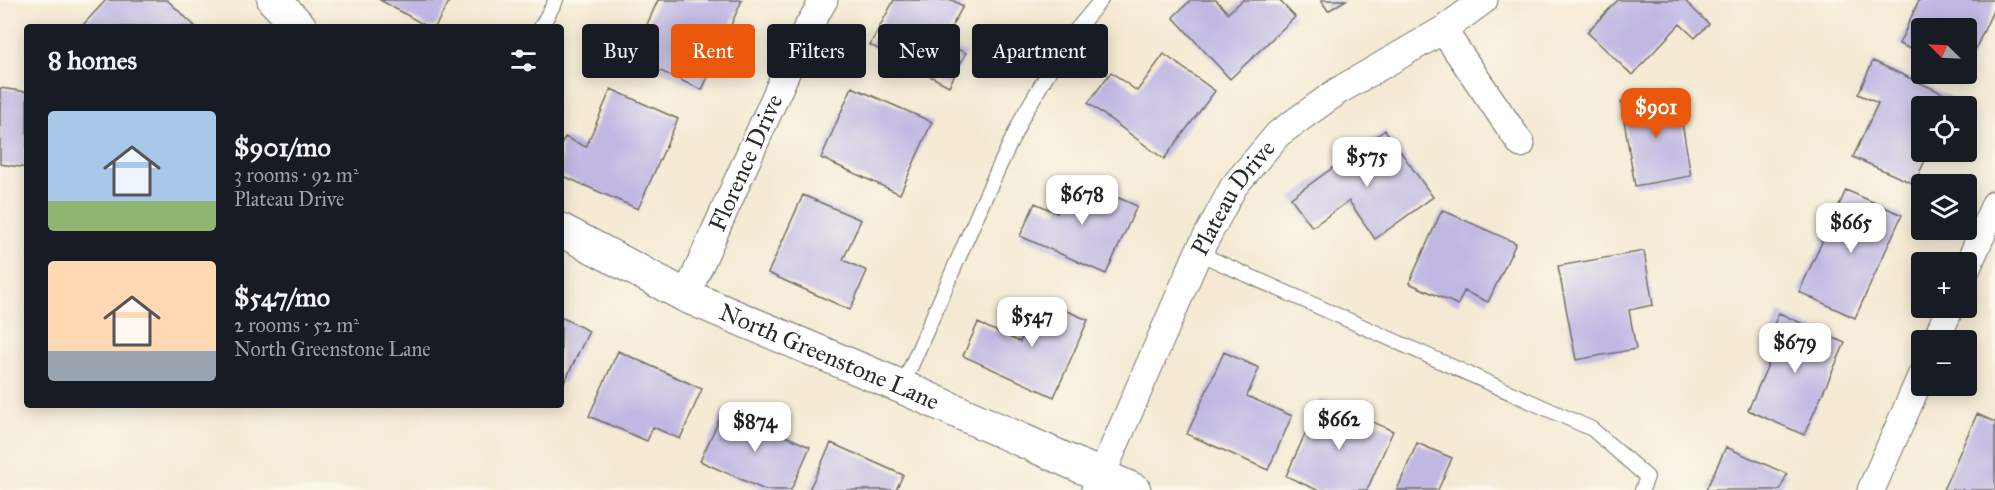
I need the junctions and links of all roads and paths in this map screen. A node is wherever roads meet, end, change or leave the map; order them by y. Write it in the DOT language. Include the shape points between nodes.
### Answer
graph roads {
  1 [pos="274,0"];
  2 [pos="556,0"];
  3 [pos="824,0"];
  4 [pos="1101,0"];
  5 [pos="1484,0"];
  6 [pos="297,24"];
  7 [pos="543,24"];
  8 [pos="1443,30"];
  9 [pos="1521,144"];
  10 [pos="1995,204"];
  11 [pos="564,232"];
  12 [pos="1974,252"];
  13 [pos="1198,253"];
  14 [pos="686,296"];
  15 [pos="902,387"];
  16 [pos="1912,396"];
  17 [pos="1098,483"];
  18 [pos="1134,490"];
  19 [pos="1642,490"];
  20 [pos="1871,490"];
  1 -- 6 [label="street"];
  2 -- 7 [label="lane"];
  3 -- 14 [label="street, Florence Drive" via="801,37"];
  4 -- 15 [label="lane" via="1066,42 1023,116"];
  5 -- 8 [label="street, Plateau Drive"];
  8 -- 9 [label="street"];
  8 -- 13 [label="street, Plateau Drive" via="1338,91 1278,134 1234,186"];
  10 -- 12 [label="street"];
  11 -- 14 [label="street, North Greenstone Lane"];
  13 -- 17 [label="street, Plateau Drive"];
  13 -- 19 [label="lane" via="1592,429 1647,477"];
  14 -- 15 [label="street, North Greenstone Lane"];
  15 -- 17 [label="street, North Greenstone Lane"];
  16 -- 20 [label="street"];
  17 -- 18 [label="street, North Greenstone Lane"];
}
